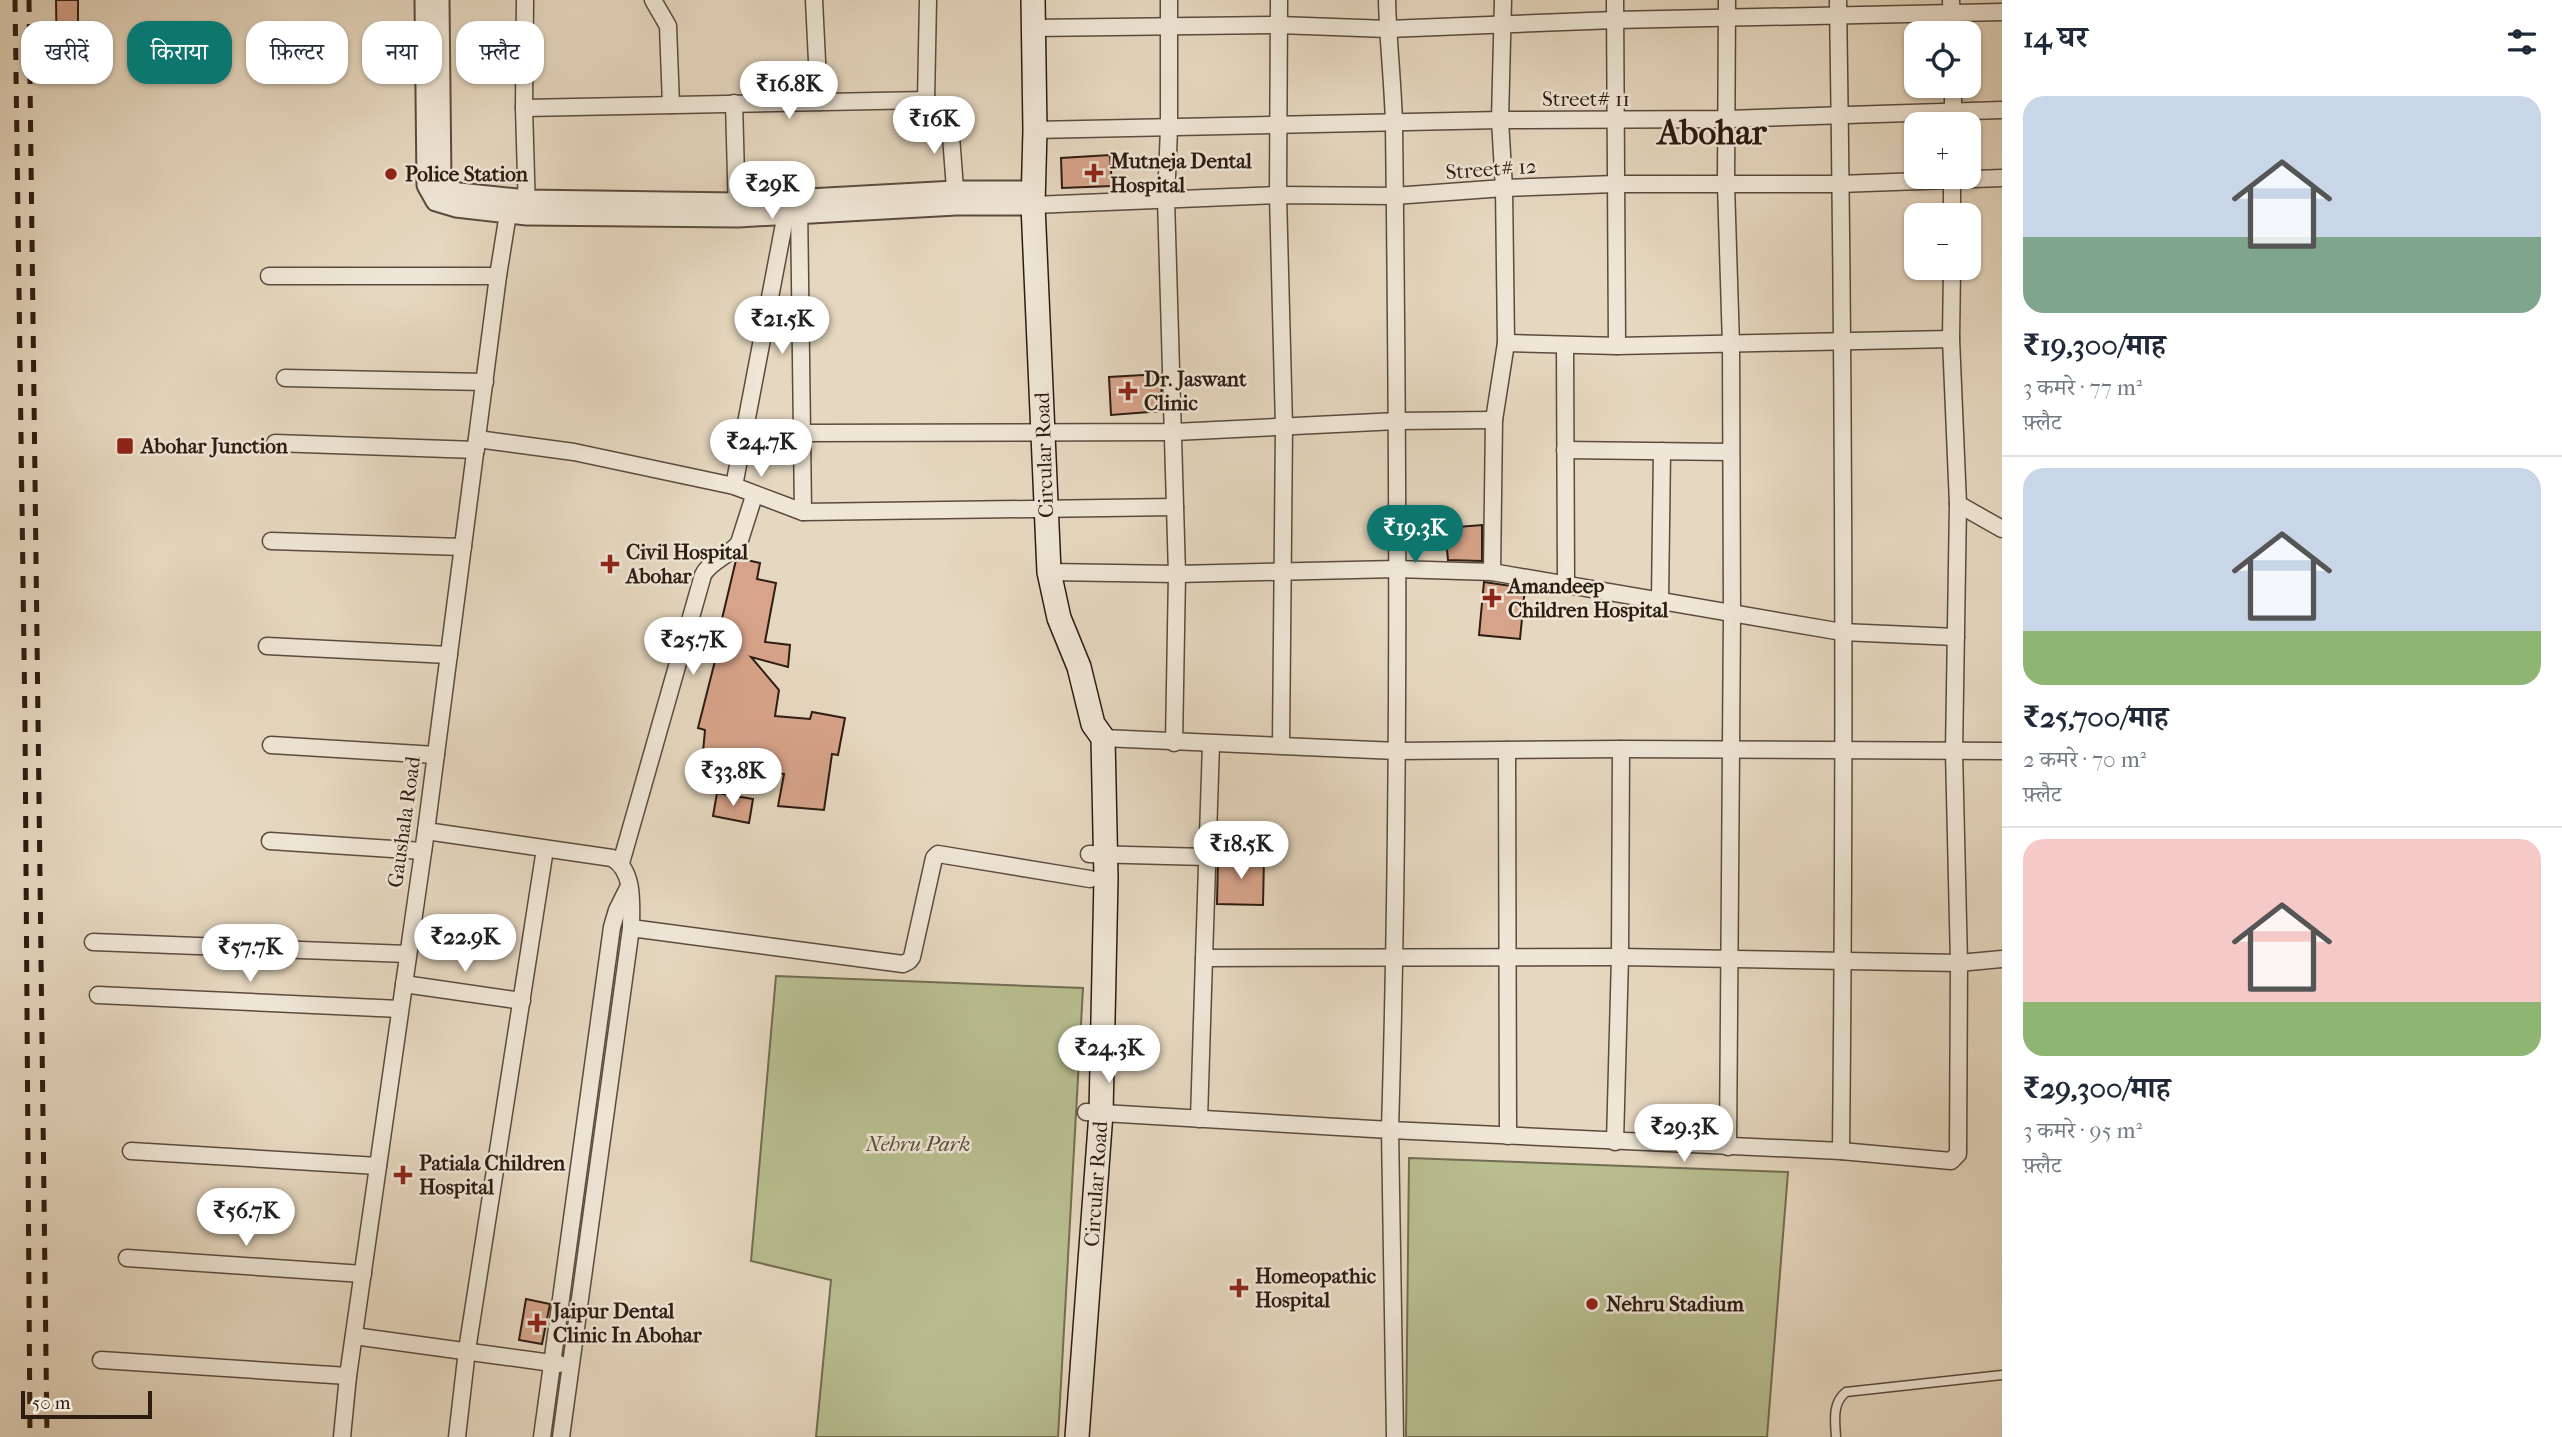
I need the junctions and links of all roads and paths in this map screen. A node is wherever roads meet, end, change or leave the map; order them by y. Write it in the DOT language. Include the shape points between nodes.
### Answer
graph roads {
  1 [pos="425,0"];
  2 [pos="439,0"];
  3 [pos="525,0"];
  4 [pos="653,0"];
  5 [pos="814,0"];
  6 [pos="928,0"];
  7 [pos="1018,0"];
  8 [pos="1033,0"];
  9 [pos="1169,0"];
  10 [pos="1279,0"];
  11 [pos="1387,0"];
  12 [pos="1503,0"];
  13 [pos="1615,0"];
  14 [pos="1727,0"];
  15 [pos="1951,6"];
  16 [pos="1838,8"];
  17 [pos="2002,12"];
  18 [pos="1727,18"];
  19 [pos="1615,20"];
  20 [pos="1504,24"];
  21 [pos="1279,25"];
  22 [pos="1169,26"];
  23 [pos="1034,28"];
  24 [pos="1388,29"];
  25 [pos="926,100"];
  26 [pos="818,102"];
  27 [pos="734,103"];
  28 [pos="671,105"];
  29 [pos="524,108"];
  30 [pos="2002,110"];
  31 [pos="1981,113"];
  32 [pos="1840,116"];
  33 [pos="1904,117"];
  34 [pos="1727,119"];
  35 [pos="1500,120"];
  36 [pos="1615,120"];
  37 [pos="1394,121"];
  38 [pos="1279,124"];
  39 [pos="1169,129"];
  40 [pos="1035,130"];
  41 [pos="1981,178"];
  42 [pos="2002,178"];
  43 [pos="1904,181"];
  44 [pos="1615,184"];
  45 [pos="1839,184"];
  46 [pos="1726,185"];
  47 [pos="1504,188"];
  48 [pos="1033,192"];
  49 [pos="1279,195"];
  50 [pos="1394,197"];
  51 [pos="955,198"];
  52 [pos="1166,199"];
  53 [pos="518,207"];
  54 [pos="793,208"];
  55 [pos="737,210"];
  56 [pos="498,275"];
  57 [pos="269,276"];
  58 [pos="1952,280"];
  59 [pos="1951,339"];
  60 [pos="1842,342"];
  61 [pos="1506,343"];
  62 [pos="1565,345"];
  63 [pos="1731,345"];
  64 [pos="1617,346"];
  65 [pos="285,378"];
  66 [pos="485,382"];
  67 [pos="1494,420"];
  68 [pos="1397,421"];
  69 [pos="1284,426"];
  70 [pos="1174,432"];
  71 [pos="801,433"];
  72 [pos="1044,433"];
  73 [pos="275,443"];
  74 [pos="477,444"];
  75 [pos="1565,450"];
  76 [pos="1662,451"];
  77 [pos="1730,452"];
  78 [pos="734,486"];
  79 [pos="754,496"];
  80 [pos="1958,504"];
  81 [pos="1175,507"];
  82 [pos="1047,510"];
  83 [pos="803,512"];
  84 [pos="2002,529"];
  85 [pos="271,541"];
  86 [pos="463,547"];
  87 [pos="1396,569"];
  88 [pos="1049,572"];
  89 [pos="1284,572"];
  90 [pos="1492,572"];
  91 [pos="1177,574"];
  92 [pos="1566,584"];
  93 [pos="1660,600"];
  94 [pos="1732,614"];
  95 [pos="1842,632"];
  96 [pos="1956,637"];
  97 [pos="267,646"];
  98 [pos="449,656"];
  99 [pos="1098,731"];
  100 [pos="1174,743"];
  101 [pos="1211,744"];
  102 [pos="271,745"];
  103 [pos="1281,745"];
  104 [pos="1621,749"];
  105 [pos="1507,750"];
  106 [pos="1731,750"];
  107 [pos="1397,751"];
  108 [pos="1843,751"];
  109 [pos="2002,751"];
  110 [pos="1954,752"];
  111 [pos="436,755"];
  112 [pos="426,831"];
  113 [pos="270,841"];
  114 [pos="545,849"];
  115 [pos="423,851"];
  116 [pos="1097,854"];
  117 [pos="1207,858"];
  118 [pos="621,863"];
  119 [pos="1090,878"];
  120 [pos="629,886"];
  121 [pos="631,929"];
  122 [pos="93,942"];
  123 [pos="408,954"];
  124 [pos="1506,956"];
  125 [pos="1204,957"];
  126 [pos="1620,957"];
  127 [pos="1395,958"];
  128 [pos="1728,958"];
  129 [pos="2002,959"];
  130 [pos="1843,961"];
  131 [pos="1959,962"];
  132 [pos="404,984"];
  133 [pos="98,995"];
  134 [pos="522,1001"];
  135 [pos="400,1009"];
  136 [pos="1094,1112"];
  137 [pos="1199,1119"];
  138 [pos="1390,1130"];
  139 [pos="1508,1136"];
  140 [pos="1615,1142"];
  141 [pos="1728,1147"];
  142 [pos="131,1151"];
  143 [pos="1841,1151"];
  144 [pos="378,1166"];
  145 [pos="127,1258"];
  146 [pos="363,1273"];
  147 [pos="354,1336"];
  148 [pos="467,1350"];
  149 [pos="100,1360"];
  150 [pos="551,1363"];
  151 [pos="569,1366"];
  152 [pos="2002,1375"];
  153 [pos="348,1376"];
  154 [pos="342,1437"];
  155 [pos="457,1437"];
  156 [pos="542,1437"];
  157 [pos="561,1437"];
  158 [pos="1063,1437"];
  159 [pos="1077,1437"];
  160 [pos="1395,1437"];
  161 [pos="1836,1437"];
  1 -- 53 [label="street" via="430,194 436,201 456,207"];
  2 -- 53 [label="street" via="441,181 446,189"];
  3 -- 29 [label="street, Gaushala Road"];
  4 -- 28 [label="street" via="668,26"];
  5 -- 26 [label="street"];
  6 -- 25 [label="street"];
  7 -- 48 [label="main road, Circular Road" via="1020,130"];
  8 -- 23 [label="main road, Circular Road"];
  9 -- 22 [label="street"];
  10 -- 21 [label="street"];
  11 -- 24 [label="street"];
  12 -- 20 [label="street"];
  13 -- 19 [label="street"];
  14 -- 18 [label="street"];
  15 -- 16 [label="street"];
  15 -- 17 [label="street"];
  16 -- 18 [label="street"];
  16 -- 32 [label="street"];
  18 -- 19 [label="street"];
  18 -- 34 [label="street"];
  19 -- 20 [label="street"];
  19 -- 36 [label="street"];
  20 -- 24 [label="street"];
  20 -- 35 [label="street"];
  21 -- 22 [label="street"];
  21 -- 24 [label="street"];
  21 -- 38 [label="street"];
  22 -- 23 [label="street"];
  22 -- 39 [label="street"];
  23 -- 40 [label="main road, Circular Road"];
  24 -- 37 [label="street"];
  25 -- 26 [label="street"];
  25 -- 51 [label="street" via="950,123"];
  26 -- 27 [label="street"];
  27 -- 28 [label="street"];
  27 -- 55 [label="street"];
  28 -- 29 [label="street"];
  29 -- 53 [label="street, Gaushala Road"];
  30 -- 31 [label="street, Street# 11"];
  32 -- 33 [label="street, Street# 11"];
  32 -- 34 [label="street, Street# 11"];
  32 -- 45 [label="street"];
  34 -- 36 [label="street, Street# 11"];
  34 -- 46 [label="street"];
  35 -- 36 [label="street, Street# 11"];
  35 -- 37 [label="street, Street# 11"];
  35 -- 47 [label="street"];
  36 -- 44 [label="street"];
  37 -- 38 [label="street, Street# 11"];
  37 -- 50 [label="street"];
  38 -- 39 [label="street, Street# 11"];
  38 -- 49 [label="street"];
  39 -- 40 [label="street, Street# 11"];
  39 -- 52 [label="street"];
  40 -- 48 [label="main road, Circular Road"];
  41 -- 42 [label="street, Street# 12"];
  43 -- 45 [label="street, Street# 12"];
  44 -- 46 [label="street, Street# 12"];
  44 -- 47 [label="street, Street# 12"];
  44 -- 64 [label="street"];
  45 -- 46 [label="street, Street# 12"];
  45 -- 60 [label="street"];
  46 -- 63 [label="street"];
  47 -- 50 [label="street, Street# 12"];
  47 -- 61 [label="street"];
  48 -- 51 [label="street"];
  48 -- 52 [label="street, Street# 12"];
  48 -- 72 [label="main road, Circular Road"];
  49 -- 50 [label="street, Street# 12"];
  49 -- 52 [label="street, Street# 12"];
  49 -- 69 [label="street"];
  50 -- 68 [label="street"];
  51 -- 54 [label="street"];
  52 -- 70 [label="street"];
  53 -- 55 [label="street"];
  53 -- 56 [label="street, Gaushala Road"];
  54 -- 55 [label="street"];
  54 -- 71 [label="street"];
  54 -- 78 [label="street"];
  56 -- 57 [label="street"];
  56 -- 66 [label="street, Gaushala Road"];
  58 -- 59 [label="street"];
  59 -- 60 [label="street"];
  59 -- 80 [label="street"];
  60 -- 63 [label="street"];
  60 -- 95 [label="street"];
  61 -- 62 [label="street"];
  61 -- 67 [label="street"];
  62 -- 64 [label="street"];
  62 -- 75 [label="street"];
  63 -- 64 [label="street"];
  63 -- 77 [label="street"];
  65 -- 66 [label="street"];
  66 -- 74 [label="street, Gaushala Road"];
  67 -- 68 [label="street"];
  67 -- 90 [label="street"];
  68 -- 69 [label="street"];
  68 -- 87 [label="street"];
  69 -- 70 [label="street"];
  69 -- 89 [label="street"];
  70 -- 72 [label="street"];
  70 -- 81 [label="street"];
  71 -- 72 [label="street"];
  71 -- 83 [label="street"];
  72 -- 82 [label="main road, Circular Road"];
  73 -- 74 [label="street"];
  74 -- 78 [label="street" via="574,452"];
  74 -- 86 [label="street, Gaushala Road"];
  75 -- 76 [label="street"];
  75 -- 92 [label="street"];
  76 -- 77 [label="street"];
  76 -- 93 [label="street"];
  77 -- 94 [label="street"];
  78 -- 79 [label="street"];
  79 -- 83 [label="street"];
  79 -- 118 [label="street" via="739,543 703,575"];
  80 -- 84 [label="street"];
  80 -- 96 [label="street"];
  81 -- 82 [label="street"];
  81 -- 91 [label="street"];
  82 -- 83 [label="street"];
  82 -- 88 [label="main road, Circular Road"];
  85 -- 86 [label="street"];
  86 -- 98 [label="street, Gaushala Road"];
  87 -- 89 [label="street"];
  87 -- 90 [label="street"];
  87 -- 107 [label="street"];
  88 -- 91 [label="street"];
  88 -- 99 [label="main road, Circular Road" via="1057,610"];
  89 -- 91 [label="street"];
  89 -- 103 [label="street"];
  90 -- 92 [label="street"];
  91 -- 100 [label="street"];
  92 -- 93 [label="street"];
  93 -- 94 [label="street"];
  94 -- 95 [label="street"];
  94 -- 106 [label="street"];
  95 -- 96 [label="street"];
  95 -- 108 [label="street"];
  96 -- 110 [label="street"];
  97 -- 98 [label="street"];
  98 -- 111 [label="street, Gaushala Road"];
  99 -- 100 [label="street"];
  99 -- 116 [label="main road, Circular Road" via="1089,739"];
  100 -- 101 [label="street"];
  101 -- 103 [label="street"];
  101 -- 117 [label="street"];
  102 -- 111 [label="street"];
  103 -- 107 [label="street"];
  104 -- 105 [label="street"];
  104 -- 106 [label="street"];
  104 -- 126 [label="street"];
  105 -- 107 [label="street"];
  105 -- 124 [label="street"];
  106 -- 108 [label="street"];
  106 -- 128 [label="street"];
  107 -- 127 [label="street"];
  108 -- 110 [label="street"];
  108 -- 130 [label="street"];
  109 -- 110 [label="street"];
  110 -- 131 [label="street"];
  111 -- 112 [label="street, Gaushala Road"];
  112 -- 114 [label="street"];
  112 -- 115 [label="street, Gaushala Road"];
  113 -- 115 [label="street"];
  114 -- 118 [label="street"];
  114 -- 134 [label="street"];
  115 -- 123 [label="street, Gaushala Road"];
  116 -- 117 [label="street"];
  116 -- 119 [label="main road, Circular Road"];
  116 -- 136 [label="main road, Circular Road"];
  117 -- 125 [label="street"];
  118 -- 120 [label="street"];
  119 -- 121 [label="street" via="937,854 912,957 903,964"];
  119 -- 136 [label="main road, Circular Road"];
  120 -- 121 [label="street"];
  120 -- 150 [label="street" via="612,927"];
  121 -- 151 [label="street"];
  122 -- 123 [label="street"];
  123 -- 132 [label="street, Gaushala Road"];
  124 -- 126 [label="street"];
  124 -- 127 [label="street"];
  124 -- 139 [label="street"];
  125 -- 127 [label="street"];
  125 -- 137 [label="street"];
  126 -- 128 [label="street"];
  126 -- 140 [label="street"];
  127 -- 138 [label="street"];
  128 -- 130 [label="street"];
  128 -- 141 [label="street"];
  129 -- 131 [label="street"];
  130 -- 131 [label="street"];
  130 -- 143 [label="street"];
  131 -- 143 [label="street" via="1958,1154 1951,1161"];
  132 -- 134 [label="street"];
  132 -- 135 [label="street, Gaushala Road"];
  133 -- 135 [label="street"];
  134 -- 148 [label="street"];
  135 -- 144 [label="street, Gaushala Road"];
  136 -- 137 [label="street"];
  136 -- 158 [label="main road, Circular Road"];
  136 -- 159 [label="main road, Circular Road"];
  137 -- 138 [label="street"];
  138 -- 139 [label="street"];
  138 -- 160 [label="street"];
  139 -- 140 [label="street"];
  140 -- 141 [label="street"];
  141 -- 143 [label="street"];
  142 -- 144 [label="street"];
  144 -- 146 [label="street, Gaushala Road"];
  145 -- 146 [label="street"];
  146 -- 147 [label="street, Gaushala Road"];
  147 -- 148 [label="street"];
  147 -- 153 [label="street, Gaushala Road"];
  148 -- 150 [label="street"];
  148 -- 155 [label="street"];
  149 -- 153 [label="street"];
  150 -- 151 [label="street"];
  150 -- 156 [label="street"];
  151 -- 157 [label="street"];
  152 -- 161 [label="lane" via="1846,1392 1838,1398"];
  153 -- 154 [label="street, Gaushala Road"];
}
